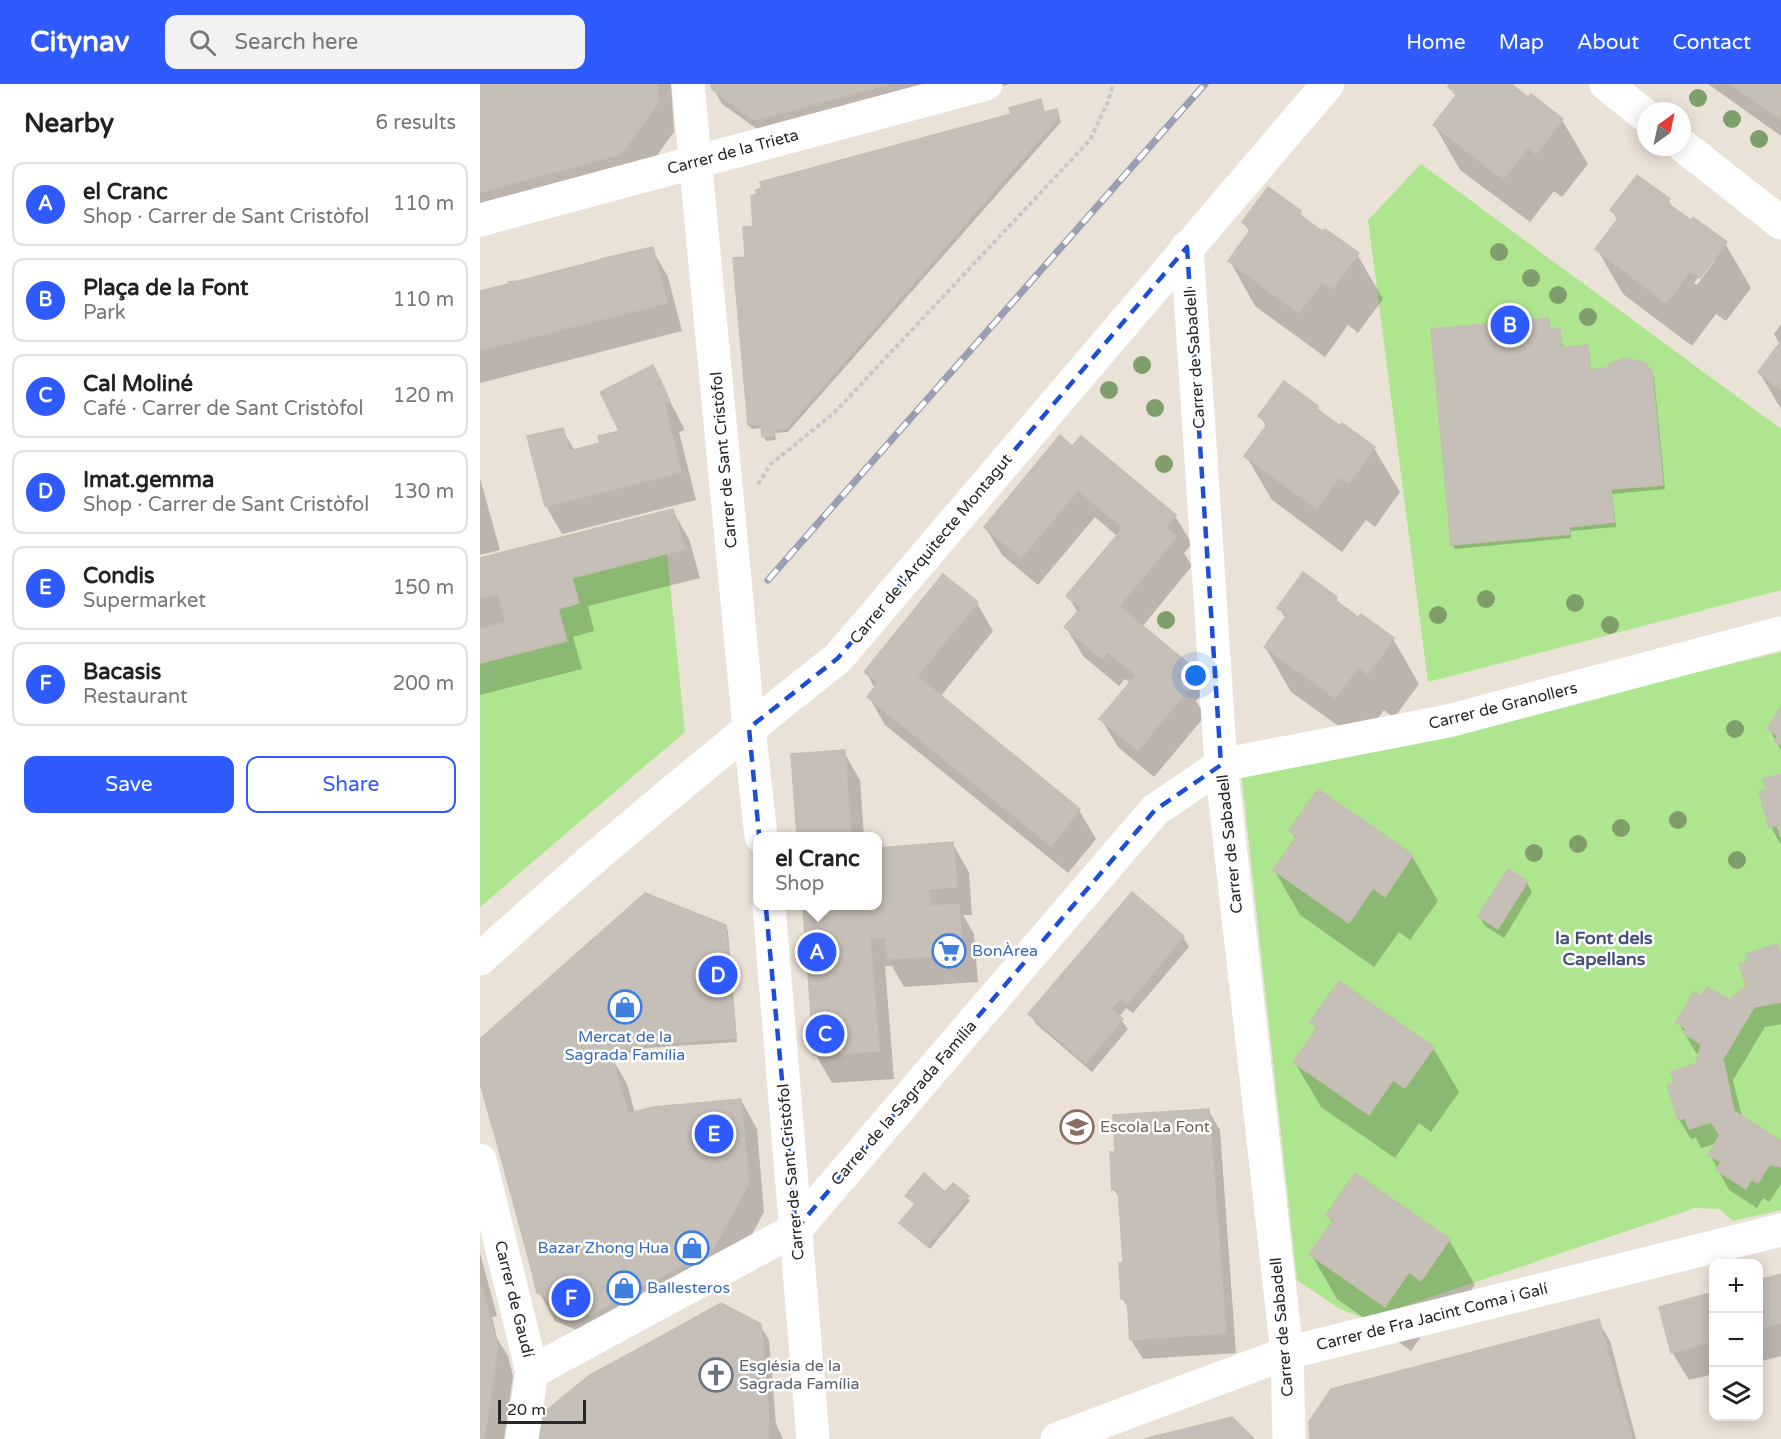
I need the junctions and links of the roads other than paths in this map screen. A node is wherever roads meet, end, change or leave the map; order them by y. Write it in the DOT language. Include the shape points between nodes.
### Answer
graph roads {
  1 [pos="688,84"];
  2 [pos="986,84"];
  3 [pos="1328,84"];
  4 [pos="1605,84"];
  5 [pos="1637,109"];
  6 [pos="1691,152"];
  7 [pos="696,162"];
  8 [pos="480,220"];
  9 [pos="1781,223"];
  10 [pos="1187,247"];
  11 [pos="1781,633"];
  12 [pos="749,728"];
  13 [pos="1221,765"];
  14 [pos="760,832"];
  15 [pos="769,910"];
  16 [pos="480,959"];
  17 [pos="480,1160"];
  18 [pos="796,1228"];
  19 [pos="1781,1230"];
  20 [pos="1287,1353"];
  21 [pos="532,1372"];
  22 [pos="522,1439"];
  23 [pos="813,1439"];
  24 [pos="1057,1439"];
  25 [pos="1289,1439"];
  1 -- 7 [label="street, Carrer de Sant Cristòfol"];
  2 -- 7 [label="street, Carrer de la Trieta"];
  3 -- 10 [label="street, Carrer de l'Arquitecte Montagut"];
  4 -- 5 [label="street"];
  6 -- 9 [label="street"];
  7 -- 8 [label="street, Carrer de la Trieta"];
  7 -- 12 [label="street, Carrer de Sant Cristòfol"];
  10 -- 12 [label="street, Carrer de l'Arquitecte Montagut" via="838,658"];
  10 -- 13 [label="street, Carrer de Sabadell"];
  11 -- 13 [label="street, Carrer de Granollers" via="1448,721"];
  12 -- 14 [label="street, Carrer de Sant Cristòfol"];
  12 -- 16 [label="street, Carrer de l'Arquitecte Montagut"];
  13 -- 18 [label="street, Carrer de la Sagrada Família" via="1155,810"];
  13 -- 20 [label="street, Carrer de Sabadell"];
  15 -- 18 [label="street, Carrer de Sant Cristòfol"];
  17 -- 21 [label="street, Carrer de Gaudí"];
  18 -- 21 [label="street, Carrer de la Sagrada Família"];
  18 -- 23 [label="street, Carrer de Sant Cristòfol"];
  19 -- 20 [label="street, Carrer de Fra Jacint Coma i Galí"];
  20 -- 24 [label="street, Carrer de Fra Jacint Coma i Galí"];
  20 -- 25 [label="street, Carrer de Sabadell"];
  21 -- 22 [label="street, Carrer de Gaudí"];
}
